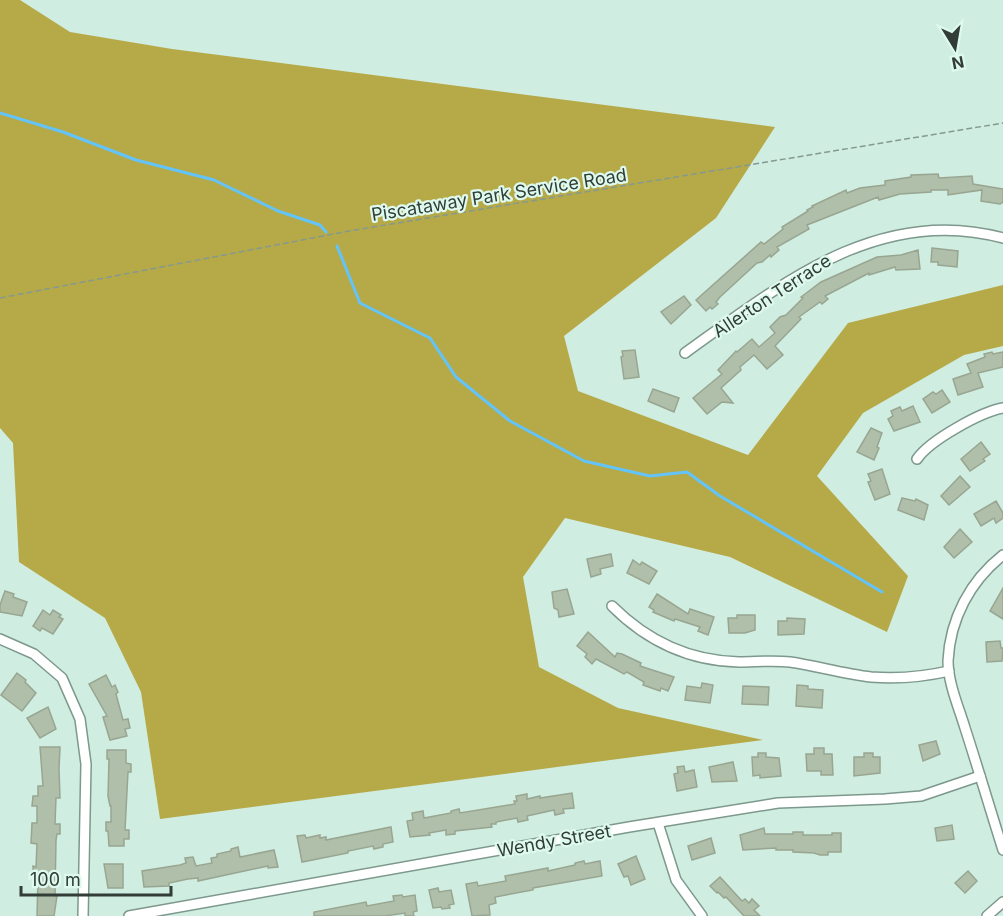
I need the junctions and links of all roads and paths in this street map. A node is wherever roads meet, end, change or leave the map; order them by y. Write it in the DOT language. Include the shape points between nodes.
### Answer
graph roads {
  1 [pos="1003,123"];
  2 [pos="1003,238"];
  3 [pos="0,298"];
  4 [pos="685,352"];
  5 [pos="1003,408"];
  6 [pos="917,459"];
  7 [pos="1003,555"];
  8 [pos="612,606"];
  9 [pos="0,639"];
  10 [pos="949,671"];
  11 [pos="980,776"];
  12 [pos="658,822"];
  13 [pos="1003,850"];
  14 [pos="1003,902"];
  15 [pos="82,916"];
  16 [pos="129,916"];
  17 [pos="702,916"];
  18 [pos="987,916"];
  1 -- 3 [label="path, Piscataway Park Service Road" via="349,231"];
  2 -- 4 [label="street, Allerton Terrace" via="939,231 913,232 867,243 789,281"];
  5 -- 6 [label="street" via="986,412 952,431"];
  7 -- 10 [label="street" via="973,585 963,603 950,649"];
  8 -- 10 [label="street" via="665,646 712,660 786,662 895,678"];
  9 -- 15 [label="street" via="34,654 62,678 80,719 86,764"];
  10 -- 11 [label="street"];
  11 -- 12 [label="street, Wendy Street" via="921,796 778,803"];
  11 -- 13 [label="street"];
  12 -- 16 [label="street, Wendy Street"];
  12 -- 17 [label="street" via="676,880"];
  14 -- 18 [label="street"];
}
